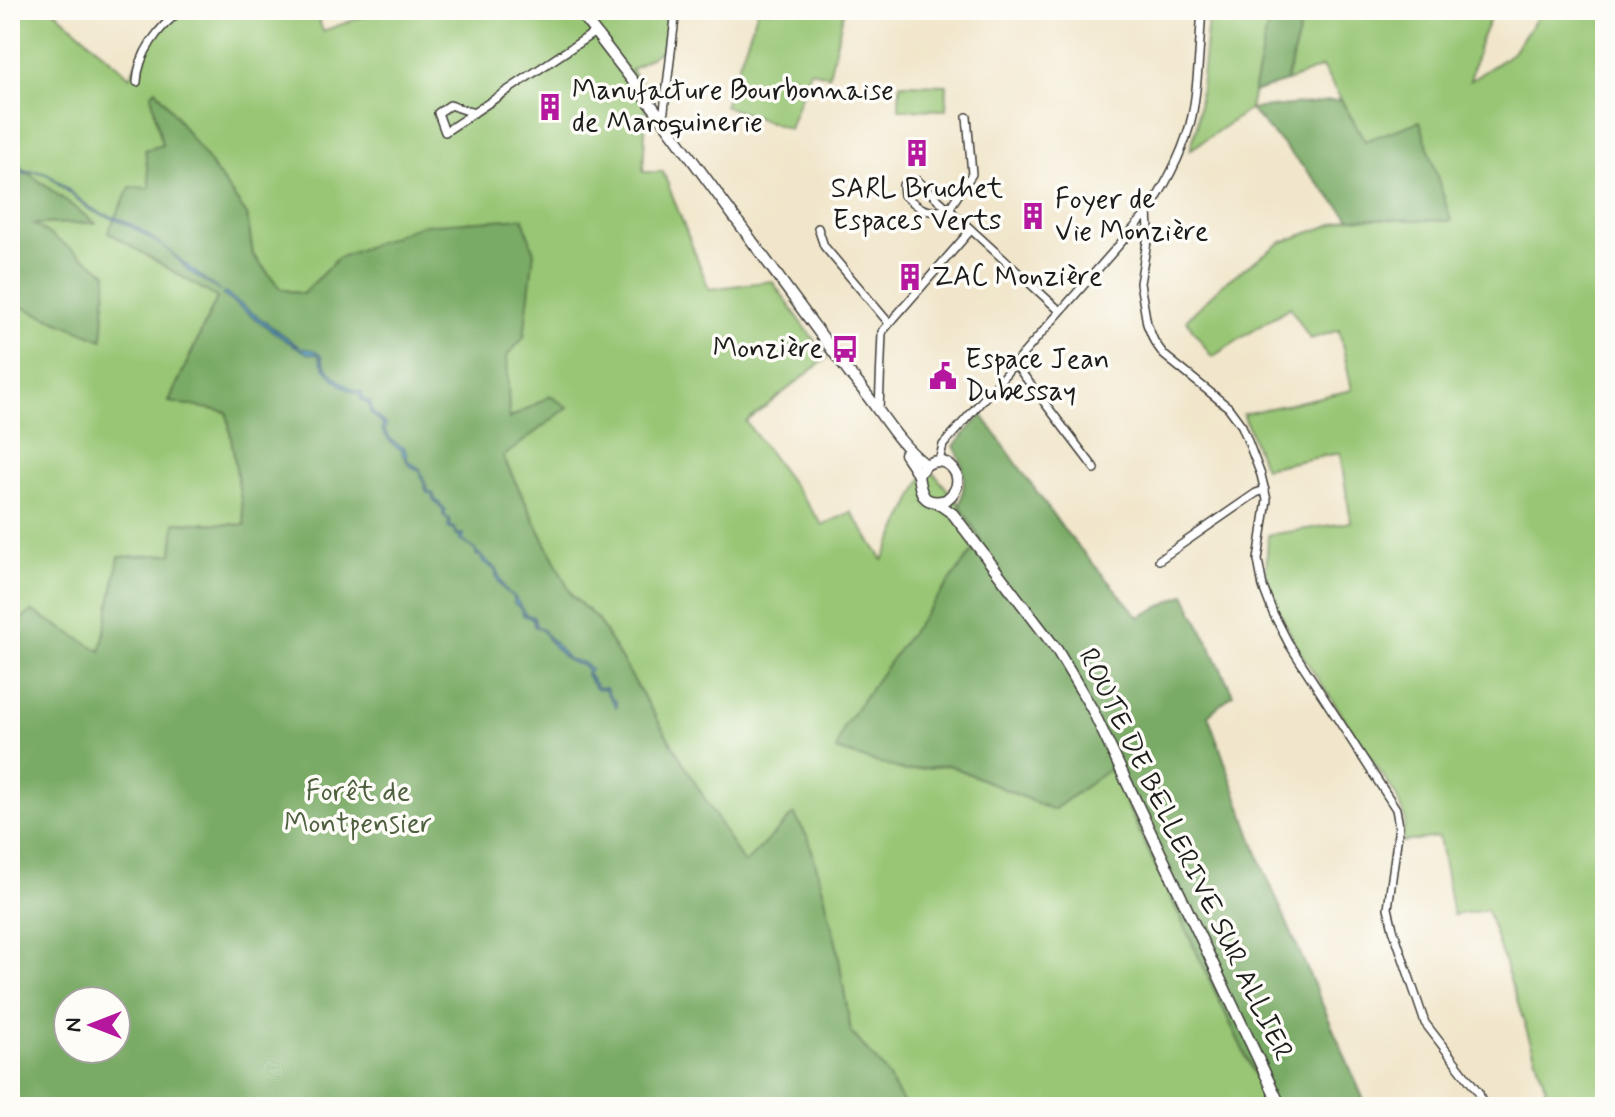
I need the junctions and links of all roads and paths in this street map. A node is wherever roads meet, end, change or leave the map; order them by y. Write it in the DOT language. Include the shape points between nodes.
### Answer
graph roads {
  1 [pos="182,10"];
  2 [pos="578,10"];
  3 [pos="676,10"];
  4 [pos="1202,10"];
  5 [pos="595,32"];
  6 [pos="137,82"];
  7 [pos="474,113"];
  8 [pos="967,117"];
  9 [pos="663,120"];
  10 [pos="949,209"];
  11 [pos="1148,212"];
  12 [pos="818,228"];
  13 [pos="971,230"];
  14 [pos="1060,311"];
  15 [pos="888,322"];
  16 [pos="1015,364"];
  17 [pos="849,373"];
  18 [pos="879,386"];
  19 [pos="867,392"];
  20 [pos="879,410"];
  21 [pos="939,461"];
  22 [pos="926,465"];
  23 [pos="1095,469"];
  24 [pos="918,476"];
  25 [pos="1265,490"];
  26 [pos="950,497"];
  27 [pos="936,502"];
  28 [pos="953,514"];
  29 [pos="1159,560"];
  30 [pos="1281,1107"];
  31 [pos="1483,1107"];
  1 -- 6 [label="street" via="149,47"];
  2 -- 5 [label="main road"];
  3 -- 9 [label="street"];
  4 -- 11 [label="street" via="1192,117"];
  5 -- 7 [label="street"];
  5 -- 9 [label="main road"];
  7 -- 7 [label="street" via="445,132 438,113 450,105"];
  8 -- 10 [label="street" via="972,174"];
  9 -- 17 [label="main road"];
  10 -- 10 [label="street" via="918,181 903,185 904,195 918,207 935,213"];
  10 -- 13 [label="street"];
  11 -- 14 [label="street"];
  11 -- 25 [label="street" via="1140,283 1154,341 1238,418"];
  12 -- 15 [label="street" via="824,246"];
  13 -- 14 [label="street"];
  13 -- 15 [label="street"];
  14 -- 16 [label="street"];
  15 -- 18 [label="street" via="882,332"];
  16 -- 21 [label="street" via="943,445"];
  16 -- 23 [label="street"];
  17 -- 19 [label="main road"];
  17 -- 24 [label="main road"];
  18 -- 19 [label="street"];
  18 -- 20 [label="street"];
  19 -- 20 [label="main road"];
  20 -- 22 [label="main road" via="910,453"];
  21 -- 22 [label="main road"];
  21 -- 26 [label="main road" via="951,467 957,479"];
  22 -- 24 [label="main road"];
  24 -- 27 [label="main road" via="920,492"];
  25 -- 29 [label="street"];
  25 -- 31 [label="street" via="1258,560 1263,587 1289,644 1396,809 1399,826 1388,908 1393,929 1425,1023 1479,1093"];
  26 -- 27 [label="main road"];
  26 -- 28 [label="main road, ROUTE DE BELLERIVE SUR ALLIER"];
  27 -- 28 [label="main road, ROUTE DE BELLERIVE SUR ALLIER"];
  28 -- 30 [label="main road, ROUTE DE BELLERIVE SUR ALLIER" via="1057,650 1092,709"];
}
